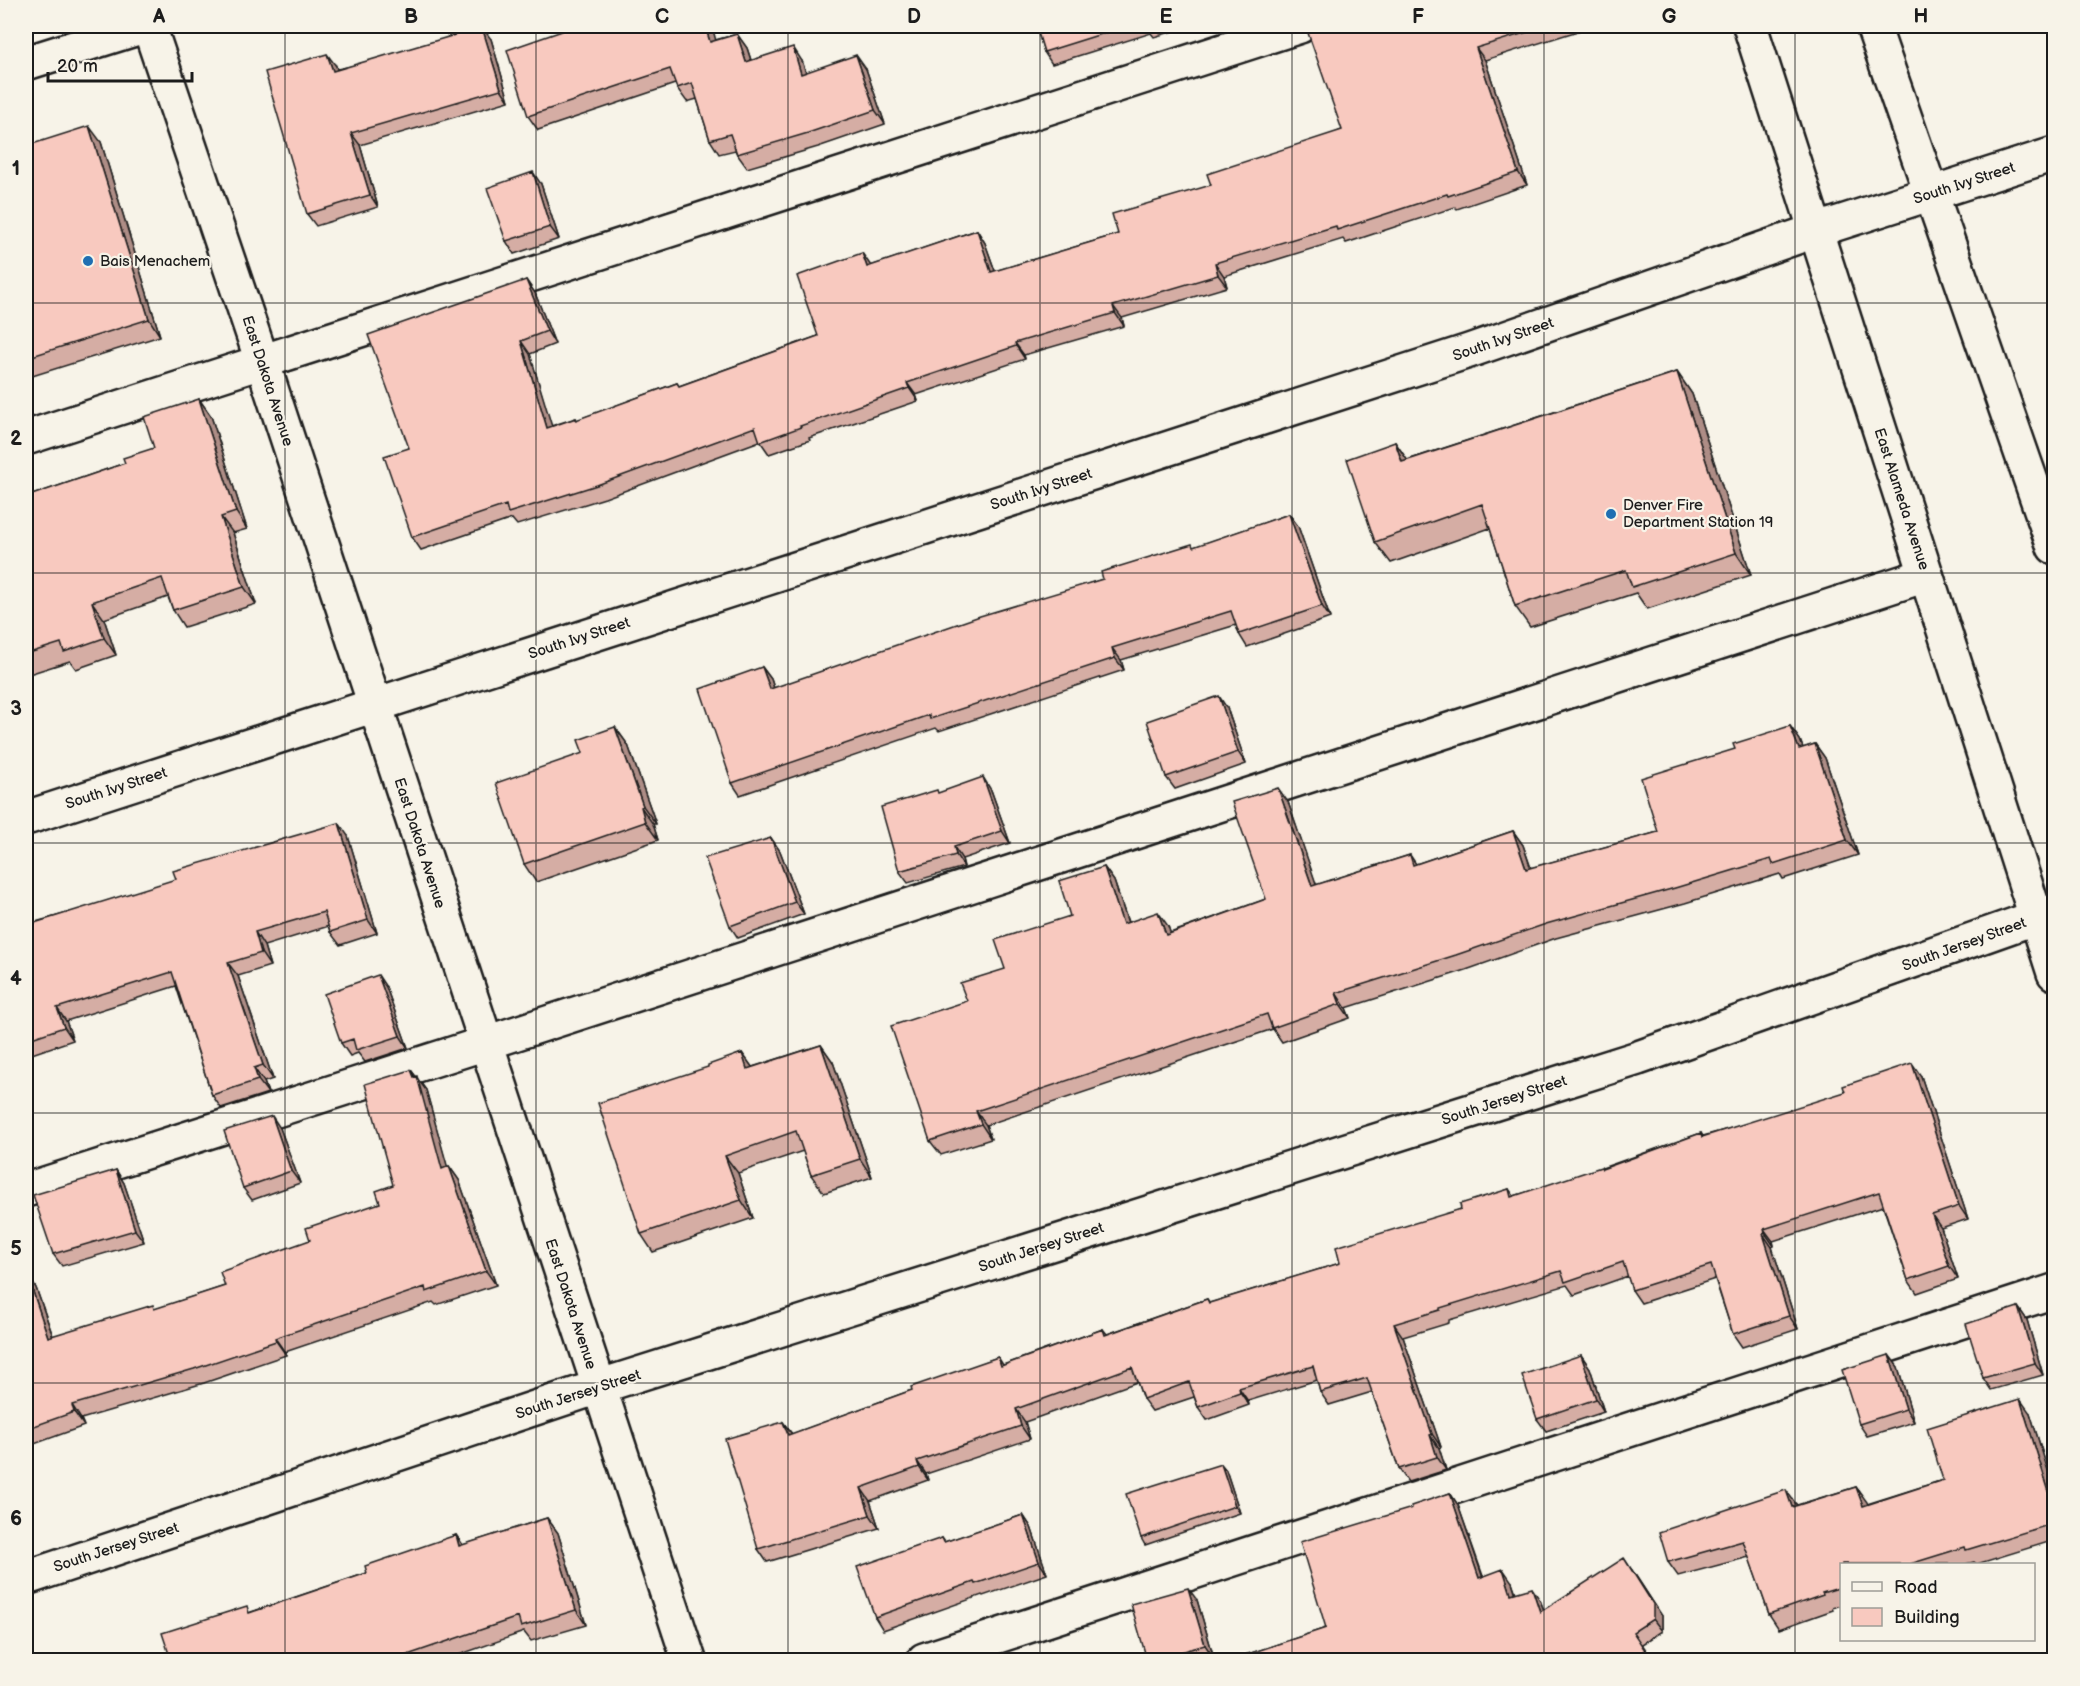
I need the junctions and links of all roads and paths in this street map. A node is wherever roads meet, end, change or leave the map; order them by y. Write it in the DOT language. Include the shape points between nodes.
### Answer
graph roads {
  1 [pos="144,26"];
  2 [pos="149,26"];
  3 [pos="1300,26"];
  4 [pos="1750,26"];
  5 [pos="1874,26"];
  6 [pos="26,63"];
  7 [pos="2055,154"];
  8 [pos="1931,193"];
  9 [pos="1817,230"];
  10 [pos="262,362"];
  11 [pos="26,438"];
  12 [pos="2055,547"];
  13 [pos="1926,575"];
  14 [pos="375,704"];
  15 [pos="26,818"];
  16 [pos="2046,915"];
  17 [pos="2055,973"];
  18 [pos="486,1043"];
  19 [pos="26,1190"];
  20 [pos="2055,1291"];
  21 [pos="598,1387"];
  22 [pos="26,1578"];
  23 [pos="688,1660"];
  24 [pos="924,1660"];
  1 -- 6 [label="street"];
  2 -- 10 [label="street, East Dakota Avenue"];
  3 -- 10 [label="street"];
  4 -- 9 [label="street, East Alameda Avenue"];
  5 -- 8 [label="street"];
  7 -- 8 [label="street, South Ivy Street"];
  8 -- 9 [label="street, South Ivy Street"];
  8 -- 12 [label="street"];
  9 -- 13 [label="street, East Alameda Avenue"];
  9 -- 14 [label="street, South Ivy Street" via="1458,355"];
  10 -- 11 [label="street"];
  10 -- 14 [label="street, East Dakota Avenue"];
  13 -- 16 [label="street, East Alameda Avenue"];
  13 -- 18 [label="street"];
  14 -- 15 [label="street, South Ivy Street"];
  14 -- 18 [label="street, East Dakota Avenue"];
  16 -- 17 [label="street, East Alameda Avenue"];
  16 -- 21 [label="street, South Jersey Street" via="1638,1058"];
  18 -- 19 [label="street"];
  18 -- 21 [label="street, East Dakota Avenue"];
  20 -- 24 [label="street"];
  21 -- 22 [label="street, South Jersey Street"];
  21 -- 23 [label="street, East Dakota Avenue"];
}
